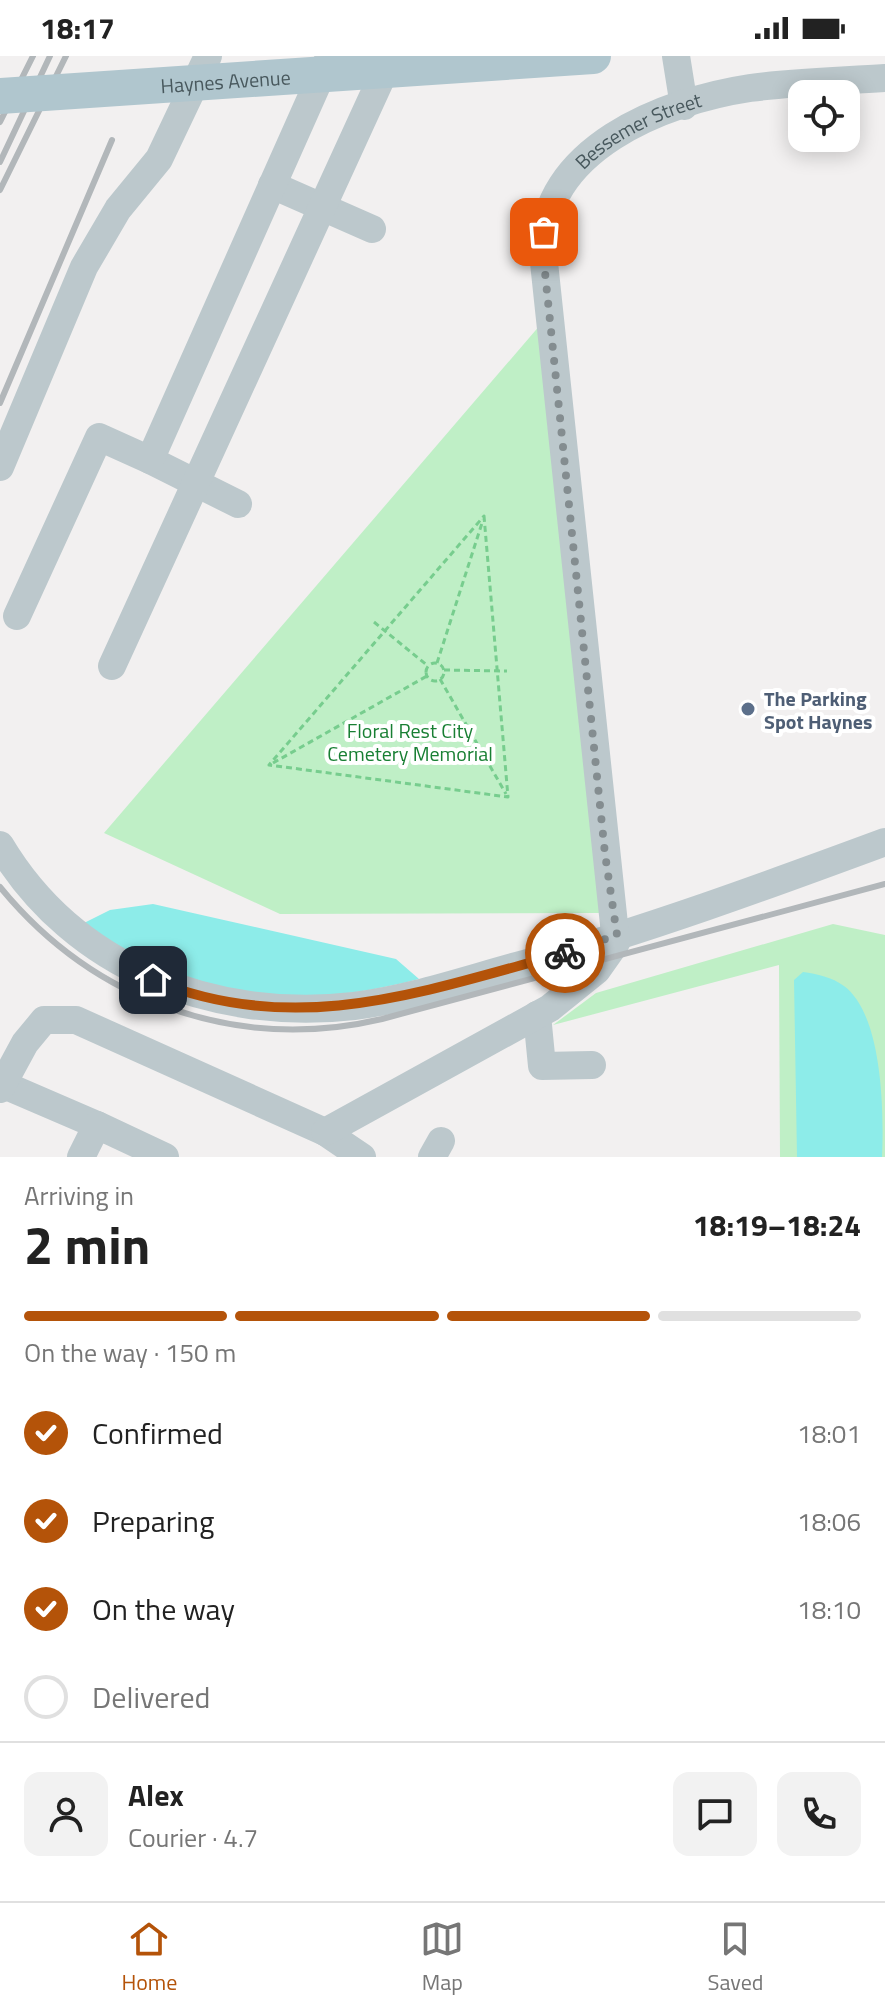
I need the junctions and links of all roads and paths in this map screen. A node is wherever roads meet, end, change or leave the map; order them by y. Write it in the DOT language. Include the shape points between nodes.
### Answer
graph roads {
  1 [pos="208,56"];
  2 [pos="330,56"];
  3 [pos="391,56"];
  4 [pos="593,56"];
  5 [pos="676,56"];
  6 [pos="885,78"];
  7 [pos="0,96"];
  8 [pos="684,106"];
  9 [pos="272,185"];
  10 [pos="321,207"];
  11 [pos="372,229"];
  12 [pos="150,460"];
  13 [pos="0,467"];
  14 [pos="197,483"];
  15 [pos="238,504"];
  16 [pos="484,516"];
  17 [pos="17,616"];
  18 [pos="374,622"];
  19 [pos="386,630"];
  20 [pos="437,663"];
  21 [pos="112,666"];
  22 [pos="428,666"];
  23 [pos="444,670"];
  24 [pos="497,671"];
  25 [pos="507,671"];
  26 [pos="427,676"];
  27 [pos="440,679"];
  28 [pos="269,765"];
  29 [pos="508,797"];
  30 [pos="885,842"];
  31 [pos="0,845"];
  32 [pos="615,924"];
  33 [pos="537,1015"];
  34 [pos="592,1065"];
  35 [pos="1,1086"];
  36 [pos="97,1125"];
  37 [pos="325,1132"];
  38 [pos="81,1157"];
  39 [pos="165,1157"];
  40 [pos="362,1157"];
  1 -- 13 [label="street" via="159,159 118,209 84,267"];
  2 -- 9 [label="street"];
  3 -- 10 [label="street"];
  4 -- 7 [label="main road, Haynes Avenue, bridge"];
  5 -- 8 [label="street"];
  6 -- 8 [label="street, Bessemer Street" via="747,88"];
  8 -- 32 [label="street, Bessemer Street" via="615,134 581,160 557,196 543,243"];
  9 -- 10 [label="street"];
  9 -- 12 [label="street"];
  10 -- 11 [label="street"];
  10 -- 14 [label="street"];
  12 -- 14 [label="street"];
  12 -- 17 [label="street" via="99,437"];
  14 -- 15 [label="street"];
  14 -- 21 [label="street"];
  16 -- 19 [label="path"];
  16 -- 20 [label="path"];
  16 -- 24 [label="path"];
  18 -- 19 [label="path"];
  19 -- 22 [label="path"];
  19 -- 28 [label="path"];
  20 -- 22 [label="path"];
  20 -- 23 [label="path"];
  22 -- 26 [label="path"];
  23 -- 24 [label="path"];
  23 -- 27 [label="path"];
  24 -- 25 [label="path"];
  24 -- 29 [label="path"];
  26 -- 27 [label="path"];
  26 -- 28 [label="path"];
  27 -- 29 [label="path"];
  28 -- 29 [label="path"];
  30 -- 32 [label="street" via="739,896"];
  31 -- 32 [label="street" via="54,912 105,954 171,987 245,1006 317,1009 384,1001"];
  32 -- 33 [label="street" via="605,962"];
  33 -- 34 [label="street" via="542,1066"];
  33 -- 37 [label="street"];
  35 -- 36 [label="street"];
  35 -- 37 [label="street" via="44,1020 76,1020"];
  36 -- 38 [label="street"];
  36 -- 39 [label="street"];
  37 -- 40 [label="street"];
}
